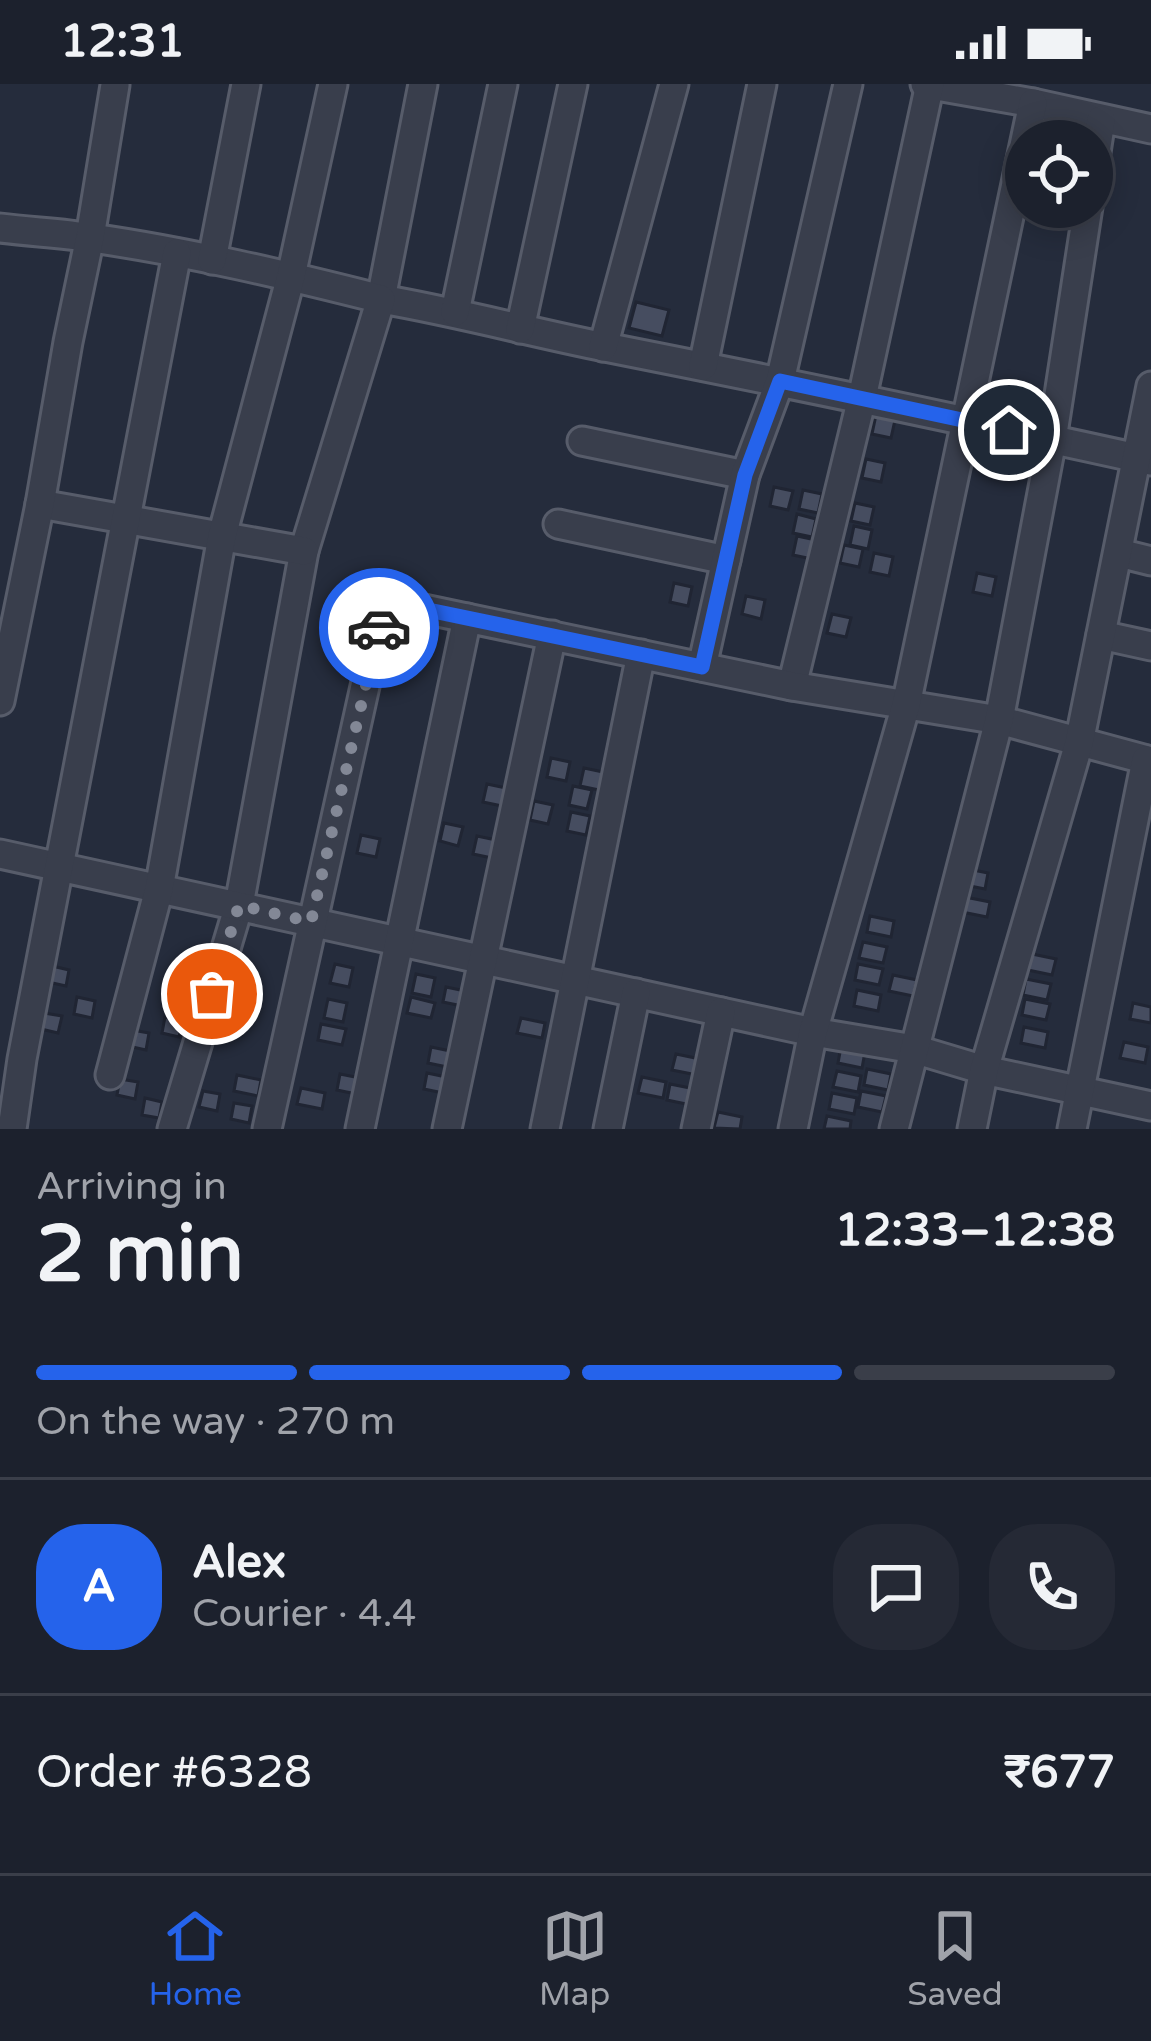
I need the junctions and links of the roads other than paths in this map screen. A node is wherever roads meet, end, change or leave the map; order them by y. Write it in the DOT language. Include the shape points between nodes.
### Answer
graph roads {
  1 [pos="246,84"];
  2 [pos="333,84"];
  3 [pos="423,84"];
  4 [pos="503,84"];
  5 [pos="573,84"];
  6 [pos="674,84"];
  7 [pos="762,84"];
  8 [pos="848,84"];
  9 [pos="928,84"];
  10 [pos="115,85"];
  11 [pos="1033,103"];
  12 [pos="1101,120"];
  13 [pos="1113,122"];
  14 [pos="1151,130"];
  15 [pos="1085,228"];
  16 [pos="2,236"];
  17 [pos="90,237"];
  18 [pos="177,253"];
  19 [pos="212,260"];
  20 [pos="291,276"];
  21 [pos="381,298"];
  22 [pos="455,312"];
  23 [pos="520,329"];
  24 [pos="603,346"];
  25 [pos="703,365"];
  26 [pos="780,381"];
  27 [pos="1151,386"];
  28 [pos="862,398"];
  29 [pos="965,421"];
  30 [pos="1052,440"];
  31 [pos="582,441"];
  32 [pos="1143,459"];
  33 [pos="745,475"];
  34 [pos="40,504"];
  35 [pos="125,519"];
  36 [pos="558,524"];
  37 [pos="222,536"];
  38 [pos="304,551"];
  39 [pos="1119,553"];
  40 [pos="726,560"];
  41 [pos="1151,561"];
  42 [pos="467,618"];
  43 [pos="552,635"];
  44 [pos="1101,635"];
  45 [pos="1151,646"];
  46 [pos="641,654"];
  47 [pos="702,667"];
  48 [pos="792,686"];
  49 [pos="0,701"];
  50 [pos="906,705"];
  51 [pos="999,719"];
  52 [pos="1079,743"];
  53 [pos="1149,761"];
  54 [pos="0,854"];
  55 [pos="59,867"];
  56 [pos="159,890"];
  57 [pos="239,905"];
  58 [pos="311,922"];
  59 [pos="401,941"];
  60 [pos="483,959"];
  61 [pos="576,980"];
  62 [pos="636,993"];
  63 [pos="721,1012"];
  64 [pos="813,1032"];
  65 [pos="914,1049"];
  66 [pos="984,1070"];
  67 [pos="110,1075"];
  68 [pos="1080,1090"];
  69 [pos="1151,1106"];
  70 [pos="12,1129"];
  71 [pos="172,1129"];
  72 [pos="268,1129"];
  73 [pos="360,1129"];
  74 [pos="447,1129"];
  75 [pos="544,1129"];
  76 [pos="608,1129"];
  77 [pos="696,1129"];
  78 [pos="793,1129"];
  79 [pos="894,1129"];
  80 [pos="972,1129"];
  81 [pos="1072,1129"];
  1 -- 19 [label="street"];
  2 -- 20 [label="street"];
  3 -- 21 [label="street"];
  4 -- 22 [label="street"];
  5 -- 23 [label="street"];
  6 -- 24 [label="street"];
  7 -- 25 [label="street"];
  8 -- 26 [label="street"];
  9 -- 11 [label="street"];
  9 -- 28 [label="street"];
  10 -- 17 [label="street"];
  11 -- 12 [label="street"];
  11 -- 29 [label="street"];
  13 -- 14 [label="street"];
  15 -- 30 [label="street"];
  16 -- 17 [label="street"];
  17 -- 18 [label="street"];
  17 -- 34 [label="street"];
  18 -- 19 [label="street"];
  18 -- 35 [label="street"];
  19 -- 20 [label="street"];
  20 -- 21 [label="street"];
  20 -- 37 [label="street"];
  21 -- 22 [label="street"];
  21 -- 38 [label="street"];
  22 -- 23 [label="street"];
  23 -- 24 [label="street"];
  24 -- 25 [label="street"];
  25 -- 26 [label="street"];
  26 -- 28 [label="street"];
  26 -- 33 [label="street"];
  27 -- 32 [label="street"];
  28 -- 29 [label="street"];
  28 -- 48 [label="street"];
  29 -- 30 [label="street"];
  29 -- 50 [label="street"];
  30 -- 32 [label="street"];
  30 -- 51 [label="street"];
  31 -- 33 [label="street"];
  32 -- 39 [label="street"];
  33 -- 40 [label="street"];
  34 -- 35 [label="street"];
  34 -- 49 [label="street"];
  35 -- 37 [label="street"];
  35 -- 55 [label="street"];
  36 -- 40 [label="street"];
  37 -- 38 [label="street"];
  37 -- 56 [label="street"];
  38 -- 57 [label="street"];
  39 -- 41 [label="street"];
  39 -- 44 [label="street"];
  40 -- 47 [label="street"];
  42 -- 43 [label="street"];
  42 -- 58 [label="street" via="414,607 382,621"];
  42 -- 59 [label="street"];
  43 -- 46 [label="street"];
  43 -- 60 [label="street"];
  44 -- 45 [label="street"];
  44 -- 52 [label="street"];
  46 -- 47 [label="street"];
  46 -- 61 [label="street"];
  47 -- 48 [label="street"];
  48 -- 50 [label="street"];
  50 -- 51 [label="street"];
  50 -- 64 [label="street"];
  51 -- 52 [label="street"];
  51 -- 65 [label="street"];
  52 -- 53 [label="street"];
  52 -- 66 [label="street"];
  53 -- 68 [label="street"];
  54 -- 55 [label="street"];
  55 -- 56 [label="street"];
  55 -- 70 [label="street"];
  56 -- 57 [label="street"];
  56 -- 67 [label="street"];
  57 -- 58 [label="street"];
  57 -- 71 [label="street"];
  58 -- 59 [label="street"];
  58 -- 72 [label="street"];
  59 -- 60 [label="street"];
  59 -- 73 [label="street"];
  60 -- 61 [label="street"];
  60 -- 74 [label="street"];
  61 -- 62 [label="street"];
  61 -- 75 [label="street"];
  62 -- 63 [label="street"];
  62 -- 76 [label="street"];
  63 -- 64 [label="street"];
  63 -- 77 [label="street"];
  64 -- 65 [label="street"];
  64 -- 78 [label="street"];
  65 -- 66 [label="street"];
  65 -- 79 [label="street"];
  66 -- 68 [label="street"];
  66 -- 80 [label="street"];
  68 -- 69 [label="street"];
  68 -- 81 [label="street"];
}
